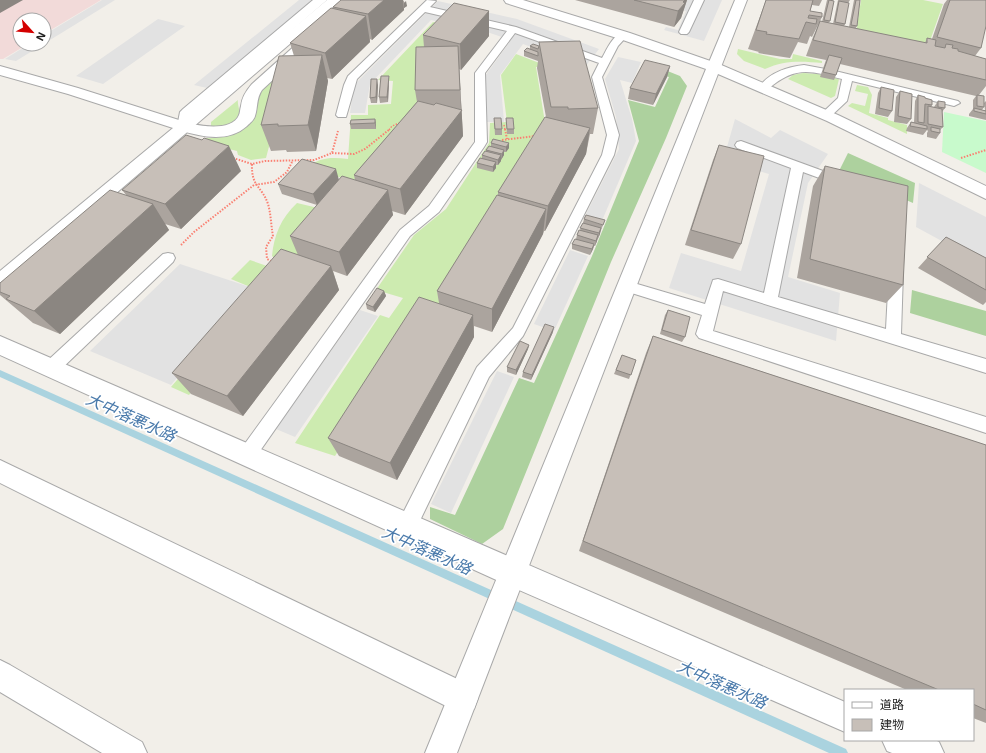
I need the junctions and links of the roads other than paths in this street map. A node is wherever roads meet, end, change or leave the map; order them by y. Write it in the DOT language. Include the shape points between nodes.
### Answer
graph roads {
  1 [pos="321,0"];
  2 [pos="335,0"];
  3 [pos="353,0"];
  4 [pos="432,0"];
  5 [pos="510,0"];
  6 [pos="688,0"];
  7 [pos="741,0"];
  8 [pos="699,1"];
  9 [pos="424,9"];
  10 [pos="513,29"];
  11 [pos="684,32"];
  12 [pos="624,35"];
  13 [pos="605,62"];
  14 [pos="714,67"];
  15 [pos="0,70"];
  16 [pos="848,77"];
  17 [pos="764,88"];
  18 [pos="954,103"];
  19 [pos="342,115"];
  20 [pos="826,115"];
  21 [pos="185,127"];
  22 [pos="741,145"];
  23 [pos="798,166"];
  24 [pos="856,188"];
  25 [pos="986,193"];
  26 [pos="168,258"];
  27 [pos="897,259"];
  28 [pos="0,282"];
  29 [pos="627,286"];
  30 [pos="770,300"];
  31 [pos="711,312"];
  32 [pos="893,337"];
  33 [pos="0,345"];
  34 [pos="986,366"];
  35 [pos="52,368"];
  36 [pos="986,425"];
  37 [pos="247,455"];
  38 [pos="0,471"];
  39 [pos="407,526"];
  40 [pos="512,575"];
  41 [pos="0,675"];
  42 [pos="463,698"];
  43 [pos="844,717"];
  44 [pos="900,741"];
  45 [pos="131,753"];
  46 [pos="441,753"];
  47 [pos="928,753"];
  1 -- 21 [label="street" via="188,112"];
  2 -- 21 [label="street"];
  3 -- 21 [label="street" via="257,87 252,93 247,117 243,122 220,133 208,133"];
  4 -- 9 [label="lane"];
  5 -- 12 [label="street"];
  6 -- 8 [label="lane"];
  7 -- 14 [label="street"];
  8 -- 11 [label="lane"];
  9 -- 10 [label="lane"];
  9 -- 19 [label="lane" via="352,78"];
  10 -- 13 [label="lane"];
  10 -- 37 [label="lane" via="480,73 481,142 434,209 405,233"];
  12 -- 13 [label="lane"];
  12 -- 14 [label="street"];
  13 -- 39 [label="lane" via="597,77 613,135 608,155 518,332 484,372"];
  14 -- 17 [label="street"];
  14 -- 29 [label="street"];
  15 -- 21 [label="street"];
  16 -- 17 [label="lane" via="821,71 794,70 779,75"];
  16 -- 18 [label="lane"];
  16 -- 20 [label="lane" via="843,99"];
  17 -- 20 [label="street"];
  20 -- 25 [label="street"];
  21 -- 28 [label="street"];
  22 -- 23 [label="lane"];
  23 -- 24 [label="lane"];
  23 -- 30 [label="lane"];
  26 -- 35 [label="lane"];
  27 -- 32 [label="lane"];
  29 -- 31 [label="lane"];
  29 -- 40 [label="street"];
  30 -- 31 [label="lane" via="718,284"];
  30 -- 32 [label="lane"];
  31 -- 36 [label="lane" via="704,334"];
  32 -- 34 [label="lane"];
  33 -- 35 [label="street"];
  35 -- 37 [label="street"];
  37 -- 39 [label="street"];
  38 -- 42 [label="street"];
  39 -- 40 [label="street"];
  40 -- 42 [label="street"];
  40 -- 43 [label="street"];
  41 -- 45 [label="street"];
  42 -- 46 [label="street"];
  44 -- 47 [label="street"];
}
